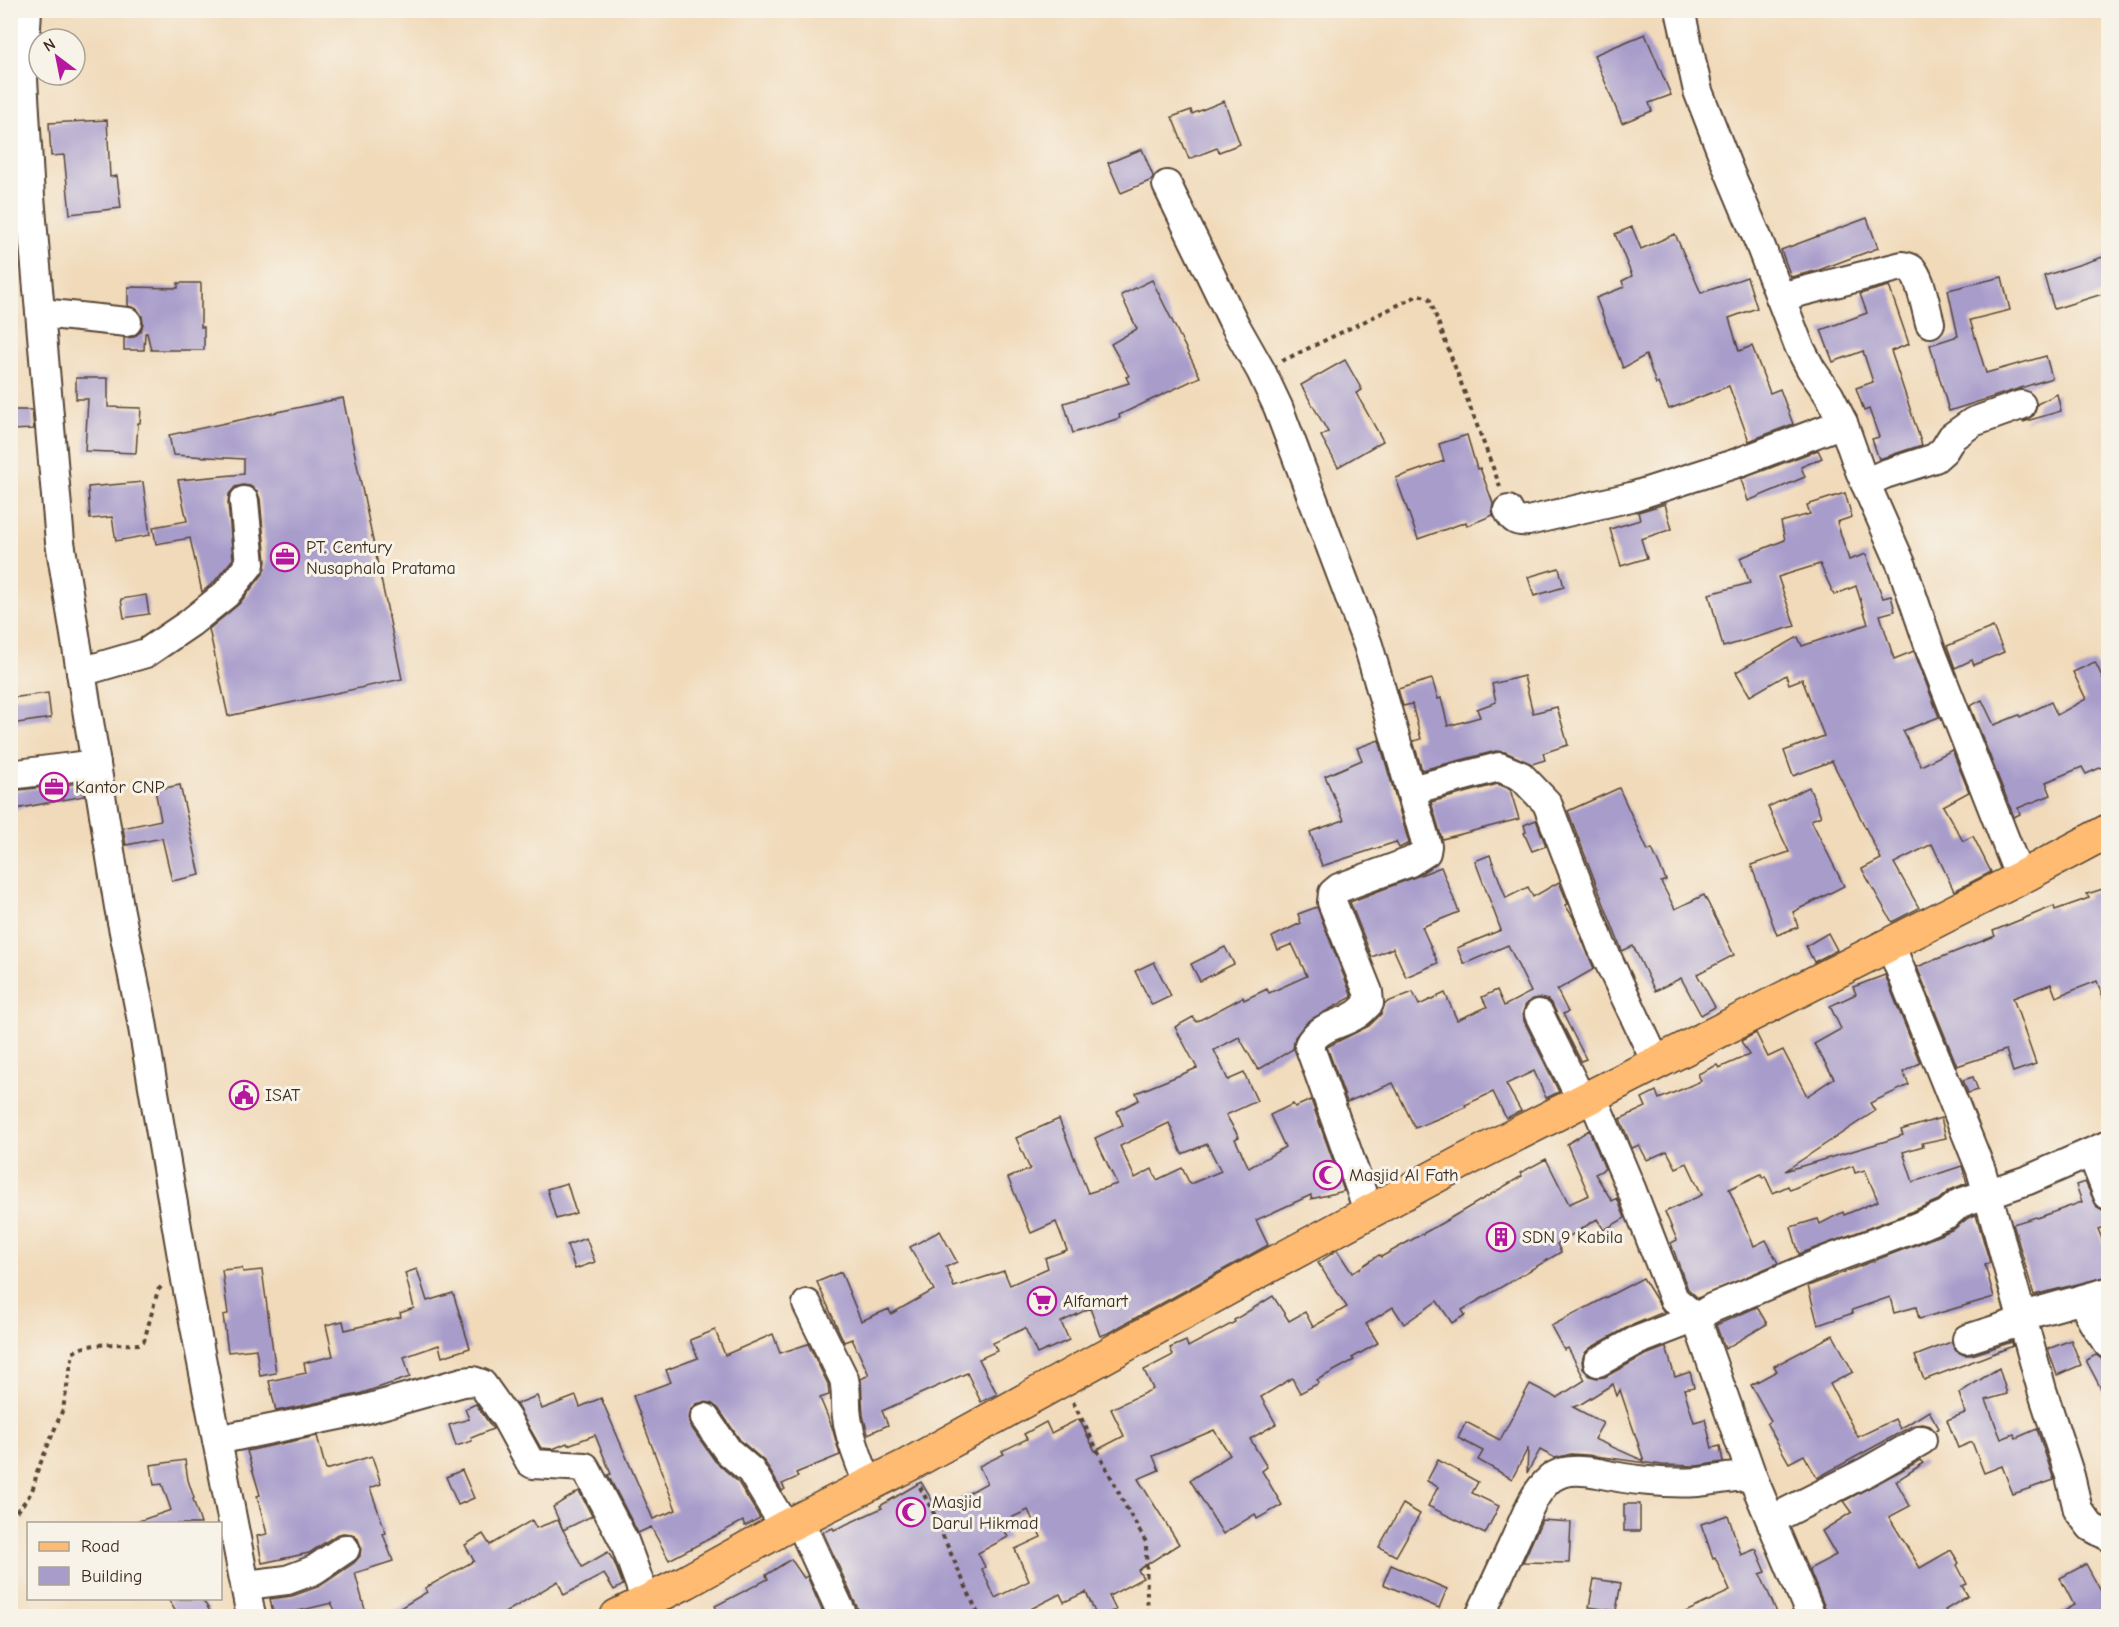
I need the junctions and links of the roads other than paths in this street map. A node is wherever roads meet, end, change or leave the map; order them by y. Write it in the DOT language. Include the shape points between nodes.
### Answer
graph roads {
  1 [pos="27,10"];
  2 [pos="1680,10"];
  3 [pos="19,178"];
  4 [pos="1167,185"];
  5 [pos="22,229"];
  6 [pos="1780,297"];
  7 [pos="41,313"];
  8 [pos="127,322"];
  9 [pos="1930,323"];
  10 [pos="2021,405"];
  11 [pos="1843,423"];
  12 [pos="1865,483"];
  13 [pos="244,501"];
  14 [pos="1508,510"];
  15 [pos="81,672"];
  16 [pos="96,764"];
  17 [pos="10,775"];
  18 [pos="1412,790"];
  19 [pos="2109,831"];
  20 [pos="2020,878"];
  21 [pos="1890,944"];
  22 [pos="1539,1014"];
  23 [pos="1656,1062"];
  24 [pos="1587,1098"];
  25 [pos="2100,1149"];
  26 [pos="1989,1194"];
  27 [pos="2109,1195"];
  28 [pos="1369,1213"];
  29 [pos="2096,1295"];
  30 [pos="807,1304"];
  31 [pos="1696,1318"];
  32 [pos="2022,1318"];
  33 [pos="1967,1339"];
  34 [pos="2109,1344"];
  35 [pos="1598,1362"];
  36 [pos="705,1418"];
  37 [pos="218,1440"];
  38 [pos="1922,1440"];
  39 [pos="1752,1476"];
  40 [pos="868,1484"];
  41 [pos="1771,1520"];
  42 [pos="792,1523"];
  43 [pos="2109,1536"];
  44 [pos="345,1549"];
  45 [pos="246,1585"];
  46 [pos="646,1601"];
  47 [pos="251,1617"];
  48 [pos="617,1617"];
  49 [pos="843,1617"];
  50 [pos="1480,1617"];
  51 [pos="1811,1617"];
  1 -- 3 [label="street"];
  2 -- 6 [label="street" via="1698,91"];
  3 -- 5 [label="street"];
  4 -- 18 [label="street" via="1278,406 1368,645"];
  5 -- 7 [label="street"];
  6 -- 9 [label="street" via="1909,267 1918,281"];
  6 -- 11 [label="street" via="1806,361"];
  7 -- 8 [label="street"];
  7 -- 15 [label="street" via="60,542"];
  10 -- 12 [label="street" via="1973,422 1952,437 1935,458"];
  11 -- 12 [label="street"];
  11 -- 14 [label="street" via="1631,497 1519,522"];
  12 -- 20 [label="street" via="1902,566"];
  13 -- 15 [label="street" via="250,564 226,594 146,653"];
  15 -- 16 [label="street"];
  16 -- 17 [label="street"];
  16 -- 37 [label="street" via="186,1280"];
  18 -- 23 [label="street" via="1499,767 1521,776 1548,803 1601,945"];
  18 -- 28 [label="street" via="1426,852 1333,893 1332,902 1369,1003 1355,1016 1312,1037 1309,1045"];
  19 -- 20 [label="main road"];
  20 -- 21 [label="main road"];
  21 -- 23 [label="main road"];
  21 -- 26 [label="street"];
  22 -- 24 [label="street"];
  23 -- 24 [label="main road"];
  24 -- 28 [label="main road"];
  24 -- 31 [label="street" via="1632,1191 1674,1299"];
  25 -- 26 [label="street"];
  25 -- 27 [label="street"];
  26 -- 31 [label="street" via="1960,1203 1947,1214 1712,1308"];
  26 -- 32 [label="street"];
  28 -- 40 [label="main road"];
  29 -- 32 [label="street"];
  29 -- 34 [label="street" via="2087,1314"];
  30 -- 40 [label="street" via="844,1379 852,1441"];
  31 -- 35 [label="street" via="1636,1341"];
  31 -- 39 [label="street"];
  32 -- 33 [label="street"];
  32 -- 43 [label="street" via="2078,1510 2091,1527"];
  36 -- 42 [label="street" via="728,1451 751,1471"];
  37 -- 45 [label="street"];
  37 -- 46 [label="street" via="363,1410 463,1382 478,1382 502,1410 530,1462 585,1467 589,1472 624,1541"];
  38 -- 41 [label="street"];
  39 -- 41 [label="street"];
  39 -- 50 [label="street" via="1680,1482 1569,1470 1552,1477 1525,1517"];
  40 -- 42 [label="main road"];
  41 -- 51 [label="street"];
  42 -- 46 [label="main road"];
  42 -- 49 [label="street"];
  44 -- 45 [label="street" via="314,1570 287,1580"];
  45 -- 47 [label="street"];
  46 -- 48 [label="main road"];
}
